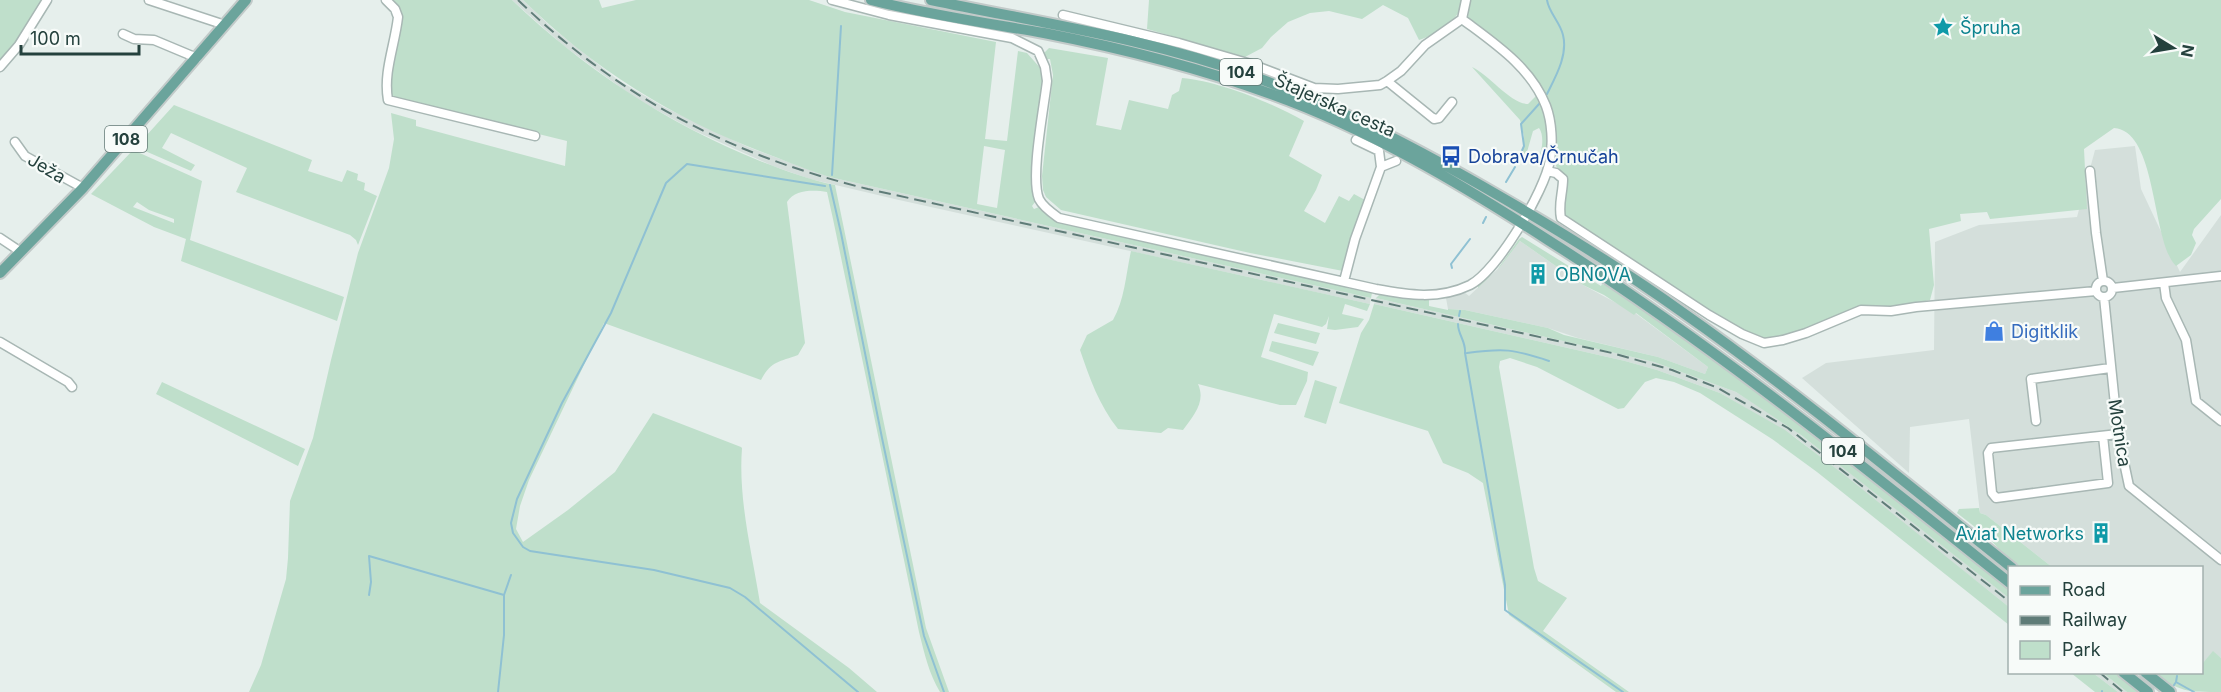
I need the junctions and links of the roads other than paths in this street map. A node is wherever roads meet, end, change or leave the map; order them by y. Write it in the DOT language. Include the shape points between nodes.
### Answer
graph roads {
  1 [pos="47,0"];
  2 [pos="149,0"];
  3 [pos="246,0"];
  4 [pos="386,0"];
  5 [pos="832,0"];
  6 [pos="871,0"];
  7 [pos="931,0"];
  8 [pos="1466,0"];
  9 [pos="1063,15"];
  10 [pos="1462,19"];
  11 [pos="225,25"];
  12 [pos="123,34"];
  13 [pos="197,58"];
  14 [pos="0,68"];
  15 [pos="1387,81"];
  16 [pos="1452,102"];
  17 [pos="535,136"];
  18 [pos="1356,140"];
  19 [pos="15,142"];
  20 [pos="1379,152"];
  21 [pos="1381,167"];
  22 [pos="1547,171"];
  23 [pos="2090,171"];
  24 [pos="83,188"];
  25 [pos="1528,212"];
  26 [pos="1521,222"];
  27 [pos="0,238"];
  28 [pos="21,252"];
  29 [pos="0,273"];
  30 [pos="2221,276"];
  31 [pos="2103,280"];
  32 [pos="1344,281"];
  33 [pos="2164,283"];
  34 [pos="2113,288"];
  35 [pos="2096,291"];
  36 [pos="2104,297"];
  37 [pos="0,342"];
  38 [pos="2110,368"];
  39 [pos="72,387"];
  40 [pos="2036,421"];
  41 [pos="2221,422"];
  42 [pos="2118,434"];
  43 [pos="2103,436"];
  44 [pos="2221,560"];
  45 [pos="2011,566"];
  46 [pos="2008,581"];
  47 [pos="2126,674"];
  48 [pos="2148,674"];
  49 [pos="2148,692"];
  50 [pos="2170,692"];
  1 -- 14 [label="street"];
  2 -- 11 [label="street"];
  3 -- 11 [label="main road, 108"];
  4 -- 17 [label="street" via="398,17 387,72 388,100"];
  5 -- 32 [label="street" via="1012,38 1038,51 1047,81 1035,183 1040,200 1059,218"];
  6 -- 26 [label="main road, Štajerska cesta / 104" via="1109,46 1274,95 1399,152"];
  7 -- 25 [label="main road, Štajerska cesta / 104" via="1134,40 1250,75 1383,131"];
  8 -- 10 [label="street"];
  9 -- 15 [label="street" via="1251,64 1314,88 1370,86"];
  10 -- 15 [label="street" via="1425,45"];
  10 -- 22 [label="street" via="1499,47 1537,87 1551,128"];
  11 -- 13 [label="main road, 108"];
  12 -- 13 [label="street" via="154,40"];
  13 -- 24 [label="main road, 108"];
  15 -- 16 [label="street" via="1434,118"];
  18 -- 20 [label="street"];
  19 -- 24 [label="street, Ježa" via="25,156"];
  20 -- 21 [label="street"];
  20 -- 21 [label="street" via="1396,161"];
  21 -- 32 [label="street"];
  22 -- 25 [label="street"];
  22 -- 35 [label="street" via="1563,179 1561,218 1709,315 1764,342 1806,333 1861,310 1891,311"];
  23 -- 31 [label="street"];
  24 -- 28 [label="main road, 108"];
  25 -- 26 [label="street"];
  25 -- 45 [label="main road, Štajerska cesta / 104" via="1680,310"];
  26 -- 32 [label="street" via="1492,265 1471,285 1431,296"];
  26 -- 46 [label="main road, Štajerska cesta / 104" via="1674,323"];
  27 -- 28 [label="street"];
  28 -- 29 [label="main road, 108"];
  30 -- 33 [label="street"];
  31 -- 34 [label="street"];
  31 -- 35 [label="street"];
  33 -- 34 [label="street"];
  33 -- 41 [label="street" via="2166,298 2186,340 2196,401"];
  34 -- 36 [label="street" via="2111,295"];
  35 -- 36 [label="street"];
  36 -- 38 [label="street, Motnica"];
  37 -- 39 [label="street"];
  38 -- 40 [label="street" via="2031,379"];
  38 -- 42 [label="street, Motnica"];
  42 -- 43 [label="street"];
  42 -- 44 [label="street, Motnica" via="2129,486"];
  43 -- 43 [label="street" via="1991,448 1988,453 1992,493 1996,498 2108,483"];
  47 -- 49 [label="main road"];
  48 -- 50 [label="main road"];
}
